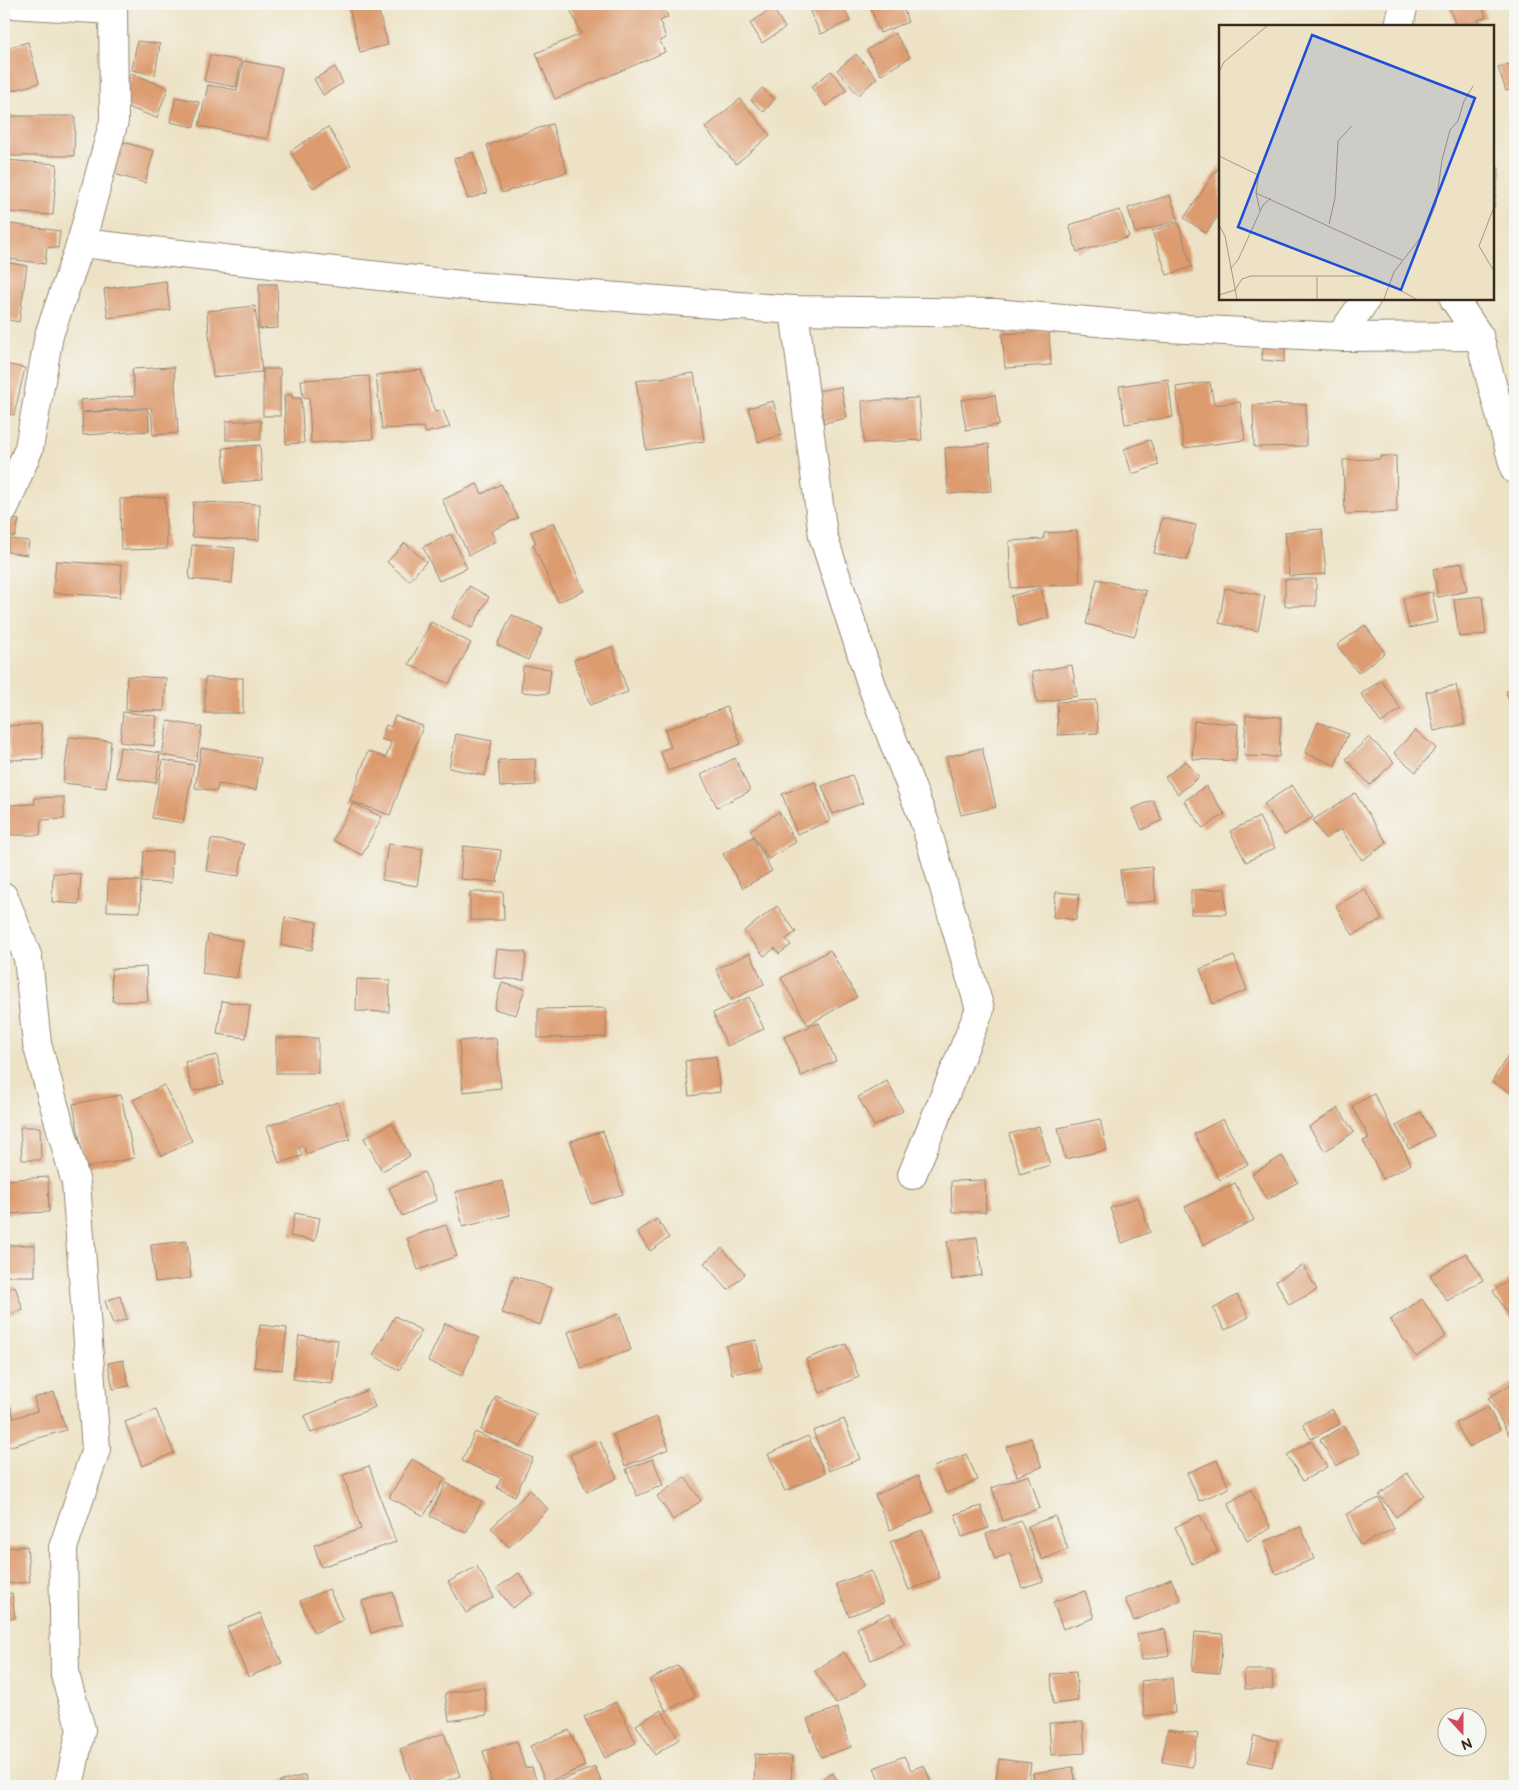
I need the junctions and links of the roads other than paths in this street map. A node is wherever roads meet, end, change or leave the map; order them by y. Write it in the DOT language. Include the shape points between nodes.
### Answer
graph roads {
  1 [pos="11,4"];
  2 [pos="1404,4"];
  3 [pos="113,7"];
  4 [pos="1399,25"];
  5 [pos="81,243"];
  6 [pos="1365,300"];
  7 [pos="1455,300"];
  8 [pos="794,310"];
  9 [pos="1479,336"];
  10 [pos="1340,337"];
  11 [pos="1515,470"];
  12 [pos="4,509"];
  13 [pos="4,897"];
  14 [pos="912,1175"];
  15 [pos="68,1786"];
  1 -- 3 [label="street"];
  2 -- 4 [label="street"];
  3 -- 5 [label="street" via="114,120"];
  5 -- 8 [label="street" via="470,286"];
  5 -- 12 [label="street" via="49,335 30,448"];
  6 -- 10 [label="street"];
  7 -- 9 [label="street"];
  8 -- 10 [label="street" via="994,313 1167,328"];
  8 -- 14 [label="street" via="823,536 873,689 926,823 980,1009"];
  9 -- 10 [label="street"];
  9 -- 11 [label="street"];
  13 -- 15 [label="street" via="28,958 37,1044 76,1183 96,1449 63,1548 65,1674 81,1729"];
}
